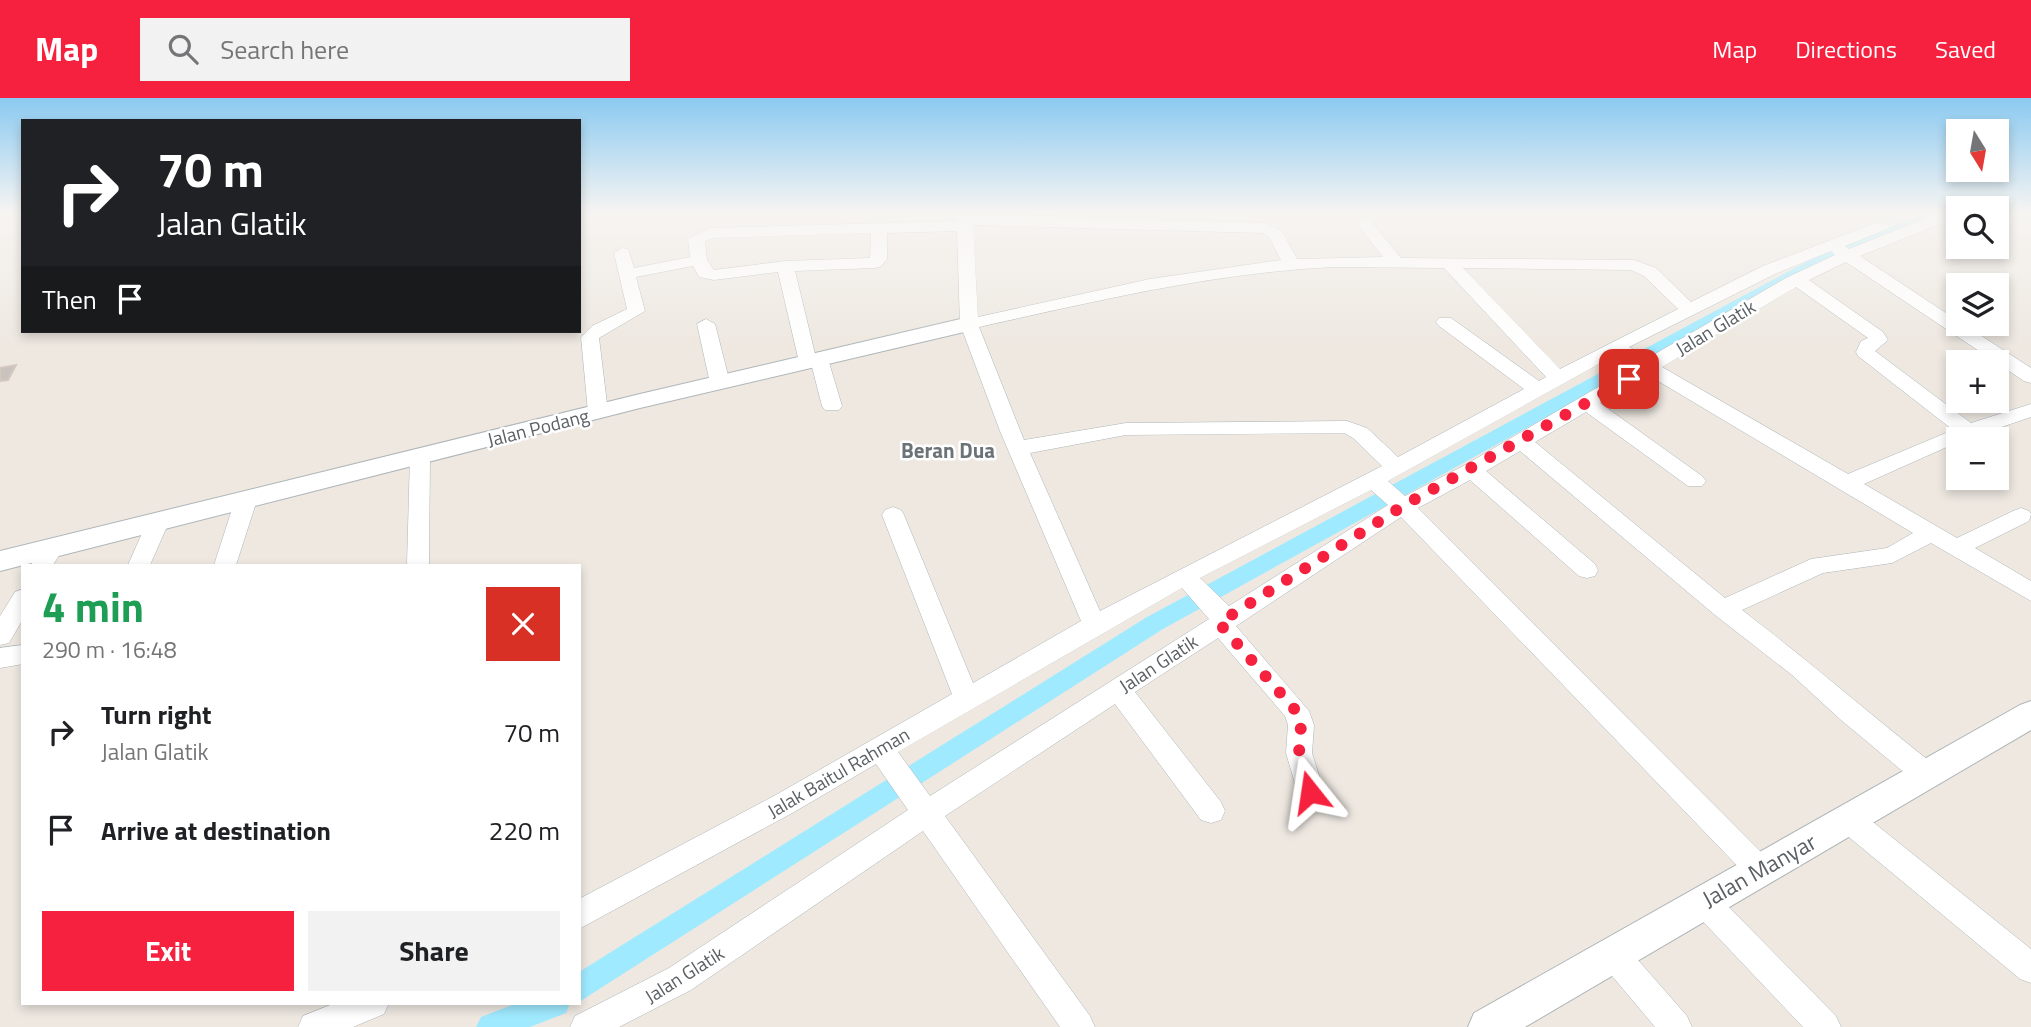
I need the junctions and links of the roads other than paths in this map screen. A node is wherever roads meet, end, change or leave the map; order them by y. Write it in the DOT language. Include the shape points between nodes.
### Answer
graph roads {
  1 [pos="623,256"];
  2 [pos="698,256"];
  3 [pos="879,256"];
  4 [pos="966,256"];
  5 [pos="1287,256"];
  6 [pos="1391,256"];
  7 [pos="1827,256"];
  8 [pos="1827,256"];
  9 [pos="1850,256"];
  10 [pos="699,260"];
  11 [pos="1396,262"];
  12 [pos="1291,263"];
  13 [pos="1448,263"];
  14 [pos="785,266"];
  15 [pos="627,274"];
  16 [pos="1785,277"];
  17 [pos="1712,311"];
  18 [pos="1445,322"];
  19 [pos="706,324"];
  20 [pos="969,324"];
  21 [pos="1991,350"];
  22 [pos="2031,357"];
  23 [pos="1634,358"];
  24 [pos="2009,359"];
  25 [pos="813,361"];
  26 [pos="2009,362"];
  27 [pos="2031,377"];
  28 [pos="1558,378"];
  29 [pos="720,383"];
  30 [pos="1537,389"];
  31 [pos="1587,403"];
  32 [pos="832,406"];
  33 [pos="2031,410"];
  34 [pos="598,412"];
  35 [pos="1964,427"];
  36 [pos="1977,427"];
  37 [pos="1946,440"];
  38 [pos="1521,441"];
  39 [pos="1018,447"];
  40 [pos="420,456"];
  41 [pos="1396,467"];
  42 [pos="1472,470"];
  43 [pos="1695,481"];
  44 [pos="1847,483"];
  45 [pos="1388,493"];
  46 [pos="246,500"];
  47 [pos="893,514"];
  48 [pos="2021,516"];
  49 [pos="158,522"];
  50 [pos="1931,533"];
  51 [pos="1956,548"];
  52 [pos="47,557"];
  53 [pos="0,561"];
  54 [pos="139,564"];
  55 [pos="225,564"];
  56 [pos="418,564"];
  57 [pos="1587,570"];
  58 [pos="2031,592"];
  59 [pos="21,601"];
  60 [pos="1208,603"];
  61 [pos="1723,609"];
  62 [pos="1094,625"];
  63 [pos="0,636"];
  64 [pos="21,654"];
  65 [pos="0,658"];
  66 [pos="1118,689"];
  67 [pos="966,697"];
  68 [pos="2031,714"];
  69 [pos="1928,776"];
  70 [pos="904,780"];
  71 [pos="1310,792"];
  72 [pos="1211,811"];
  73 [pos="1848,819"];
  74 [pos="1760,870"];
  75 [pos="1703,901"];
  76 [pos="581,914"];
  77 [pos="1613,954"];
  78 [pos="2031,968"];
  79 [pos="368,1005"];
  80 [pos="1498,1025"];
  81 [pos="314,1027"];
  82 [pos="586,1027"];
  83 [pos="1079,1027"];
  84 [pos="1676,1027"];
  85 [pos="1825,1027"];
  1 -- 15 [label="street"];
  2 -- 10 [label="street"];
  3 -- 14 [label="street" via="874,263"];
  4 -- 20 [label="street"];
  5 -- 12 [label="street"];
  6 -- 11 [label="street"];
  7 -- 16 [label="street"];
  8 -- 16 [label="street, Jalan Glatik"];
  9 -- 21 [label="street"];
  10 -- 14 [label="street" via="705,273 714,275"];
  10 -- 15 [label="street"];
  11 -- 12 [label="street"];
  11 -- 13 [label="street"];
  12 -- 20 [label="street"];
  13 -- 17 [label="street" via="1634,265"];
  13 -- 28 [label="street"];
  14 -- 25 [label="street"];
  15 -- 34 [label="street" via="636,311 590,337"];
  16 -- 17 [label="street"];
  16 -- 17 [label="street, Jalan Glatik"];
  16 -- 35 [label="street" via="1877,336 1879,340 1865,352"];
  17 -- 23 [label="street"];
  17 -- 23 [label="street, Jalan Glatik"];
  18 -- 30 [label="street"];
  19 -- 29 [label="street"];
  20 -- 25 [label="street, Jalan Podang"];
  20 -- 39 [label="street"];
  22 -- 24 [label="street"];
  23 -- 28 [label="street"];
  23 -- 31 [label="street, Jalan Glatik"];
  23 -- 44 [label="street"];
  25 -- 29 [label="street, Jalan Podang"];
  25 -- 32 [label="street"];
  26 -- 27 [label="street"];
  28 -- 30 [label="street"];
  29 -- 34 [label="street, Jalan Podang"];
  30 -- 41 [label="street"];
  31 -- 38 [label="street, Jalan Glatik"];
  31 -- 43 [label="street"];
  33 -- 36 [label="street"];
  34 -- 40 [label="street, Jalan Podang"];
  37 -- 44 [label="street"];
  38 -- 42 [label="street, Jalan Glatik"];
  38 -- 61 [label="street"];
  39 -- 41 [label="street" via="1126,429 1346,427 1360,433"];
  39 -- 62 [label="street"];
  40 -- 46 [label="street, Jalan Podang"];
  40 -- 56 [label="street"];
  41 -- 45 [label="street"];
  42 -- 45 [label="street, Jalan Glatik"];
  42 -- 57 [label="street"];
  44 -- 50 [label="street"];
  45 -- 60 [label="street, Jalan Glatik"];
  45 -- 60 [label="street"];
  45 -- 74 [label="street"];
  46 -- 49 [label="street, Jalan Podang"];
  46 -- 55 [label="street"];
  47 -- 67 [label="street"];
  48 -- 51 [label="street"];
  49 -- 52 [label="street, Jalan Podang"];
  49 -- 54 [label="street"];
  50 -- 51 [label="street"];
  50 -- 61 [label="street" via="1892,555 1819,565"];
  51 -- 58 [label="street"];
  52 -- 53 [label="street, Jalan Podang"];
  59 -- 63 [label="street"];
  60 -- 62 [label="street, Jalak Baitul Rahman"];
  60 -- 66 [label="street, Jalan Glatik"];
  60 -- 71 [label="street" via="1296,711 1301,725 1299,753"];
  61 -- 69 [label="street" via="1801,668"];
  62 -- 67 [label="street, Jalak Baitul Rahman"];
  64 -- 65 [label="street"];
  66 -- 70 [label="street, Jalan Glatik"];
  66 -- 72 [label="street"];
  67 -- 70 [label="street, Jalak Baitul Rahman"];
  68 -- 69 [label="street, Jalan Manyar"];
  69 -- 73 [label="street, Jalan Manyar"];
  70 -- 76 [label="street, Jalak Baitul Rahman" via="703,850"];
  70 -- 82 [label="street, Jalan Glatik" via="680,979"];
  70 -- 83 [label="street"];
  73 -- 74 [label="street, Jalan Manyar"];
  73 -- 78 [label="street"];
  74 -- 75 [label="street, Jalan Manyar"];
  75 -- 77 [label="street, Jalan Manyar"];
  75 -- 85 [label="street"];
  77 -- 80 [label="street, Jalan Manyar"];
  77 -- 84 [label="street"];
  79 -- 81 [label="street"];
}
